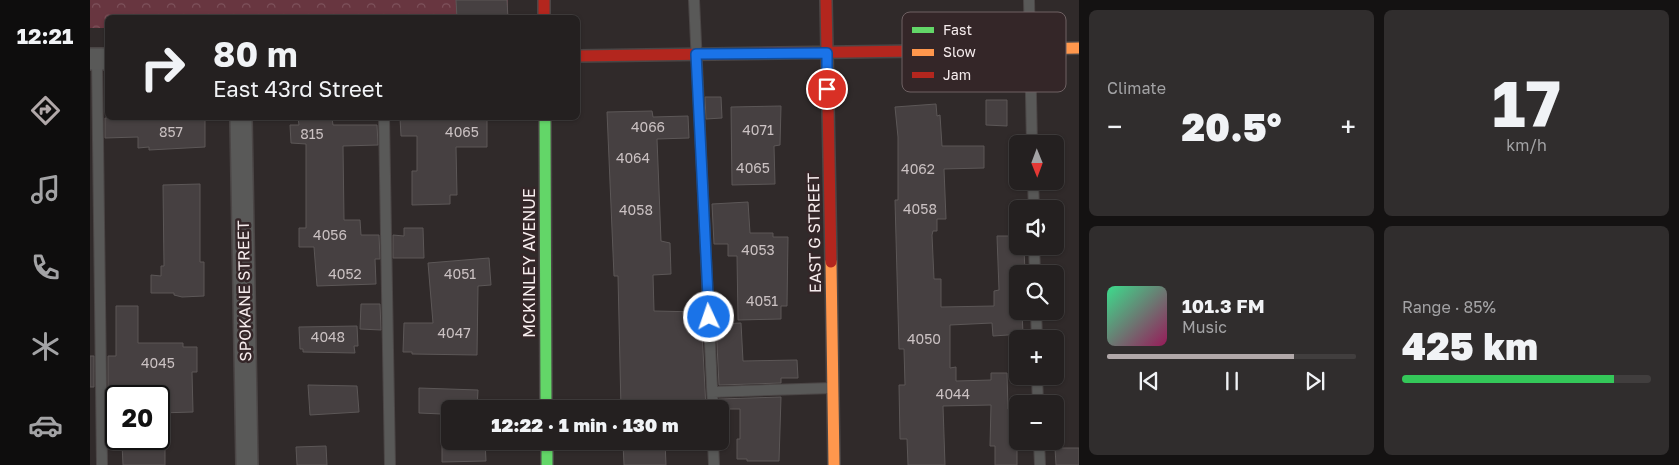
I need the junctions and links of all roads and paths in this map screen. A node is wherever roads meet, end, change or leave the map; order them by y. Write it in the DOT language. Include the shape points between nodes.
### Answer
graph roads {
  1 [pos="544,0"];
  2 [pos="694,0"];
  3 [pos="826,0"];
  4 [pos="544,15"];
  5 [pos="1066,48"];
  6 [pos="1079,48"];
  7 [pos="902,52"];
  8 [pos="827,53"];
  9 [pos="696,54"];
  10 [pos="580,56"];
  11 [pos="98,59"];
  12 [pos="1031,92"];
  13 [pos="241,120"];
  14 [pos="384,120"];
  15 [pos="545,120"];
  16 [pos="1032,135"];
  17 [pos="833,388"];
  18 [pos="713,392"];
  19 [pos="546,400"];
  20 [pos="713,400"];
  21 [pos="547,450"];
  22 [pos="713,450"];
  23 [pos="1039,450"];
  24 [pos="102,465"];
  25 [pos="247,465"];
  26 [pos="390,465"];
  27 [pos="547,465"];
  28 [pos="714,465"];
  29 [pos="834,465"];
  30 [pos="1040,465"];
  1 -- 4 [label="street"];
  2 -- 9 [label="lane"];
  3 -- 8 [label="street, EAST G STREET"];
  5 -- 6 [label="street"];
  7 -- 8 [label="street"];
  8 -- 9 [label="street"];
  8 -- 17 [label="street, EAST G STREET"];
  9 -- 10 [label="street"];
  9 -- 18 [label="lane"];
  11 -- 24 [label="lane"];
  12 -- 16 [label="lane"];
  13 -- 25 [label="street, SPOKANE STREET"];
  14 -- 26 [label="lane"];
  15 -- 19 [label="street, MCKINLEY AVENUE"];
  17 -- 18 [label="lane"];
  17 -- 29 [label="street, EAST G STREET"];
  18 -- 20 [label="lane"];
  21 -- 27 [label="street"];
  22 -- 28 [label="lane"];
  23 -- 30 [label="lane"];
}
